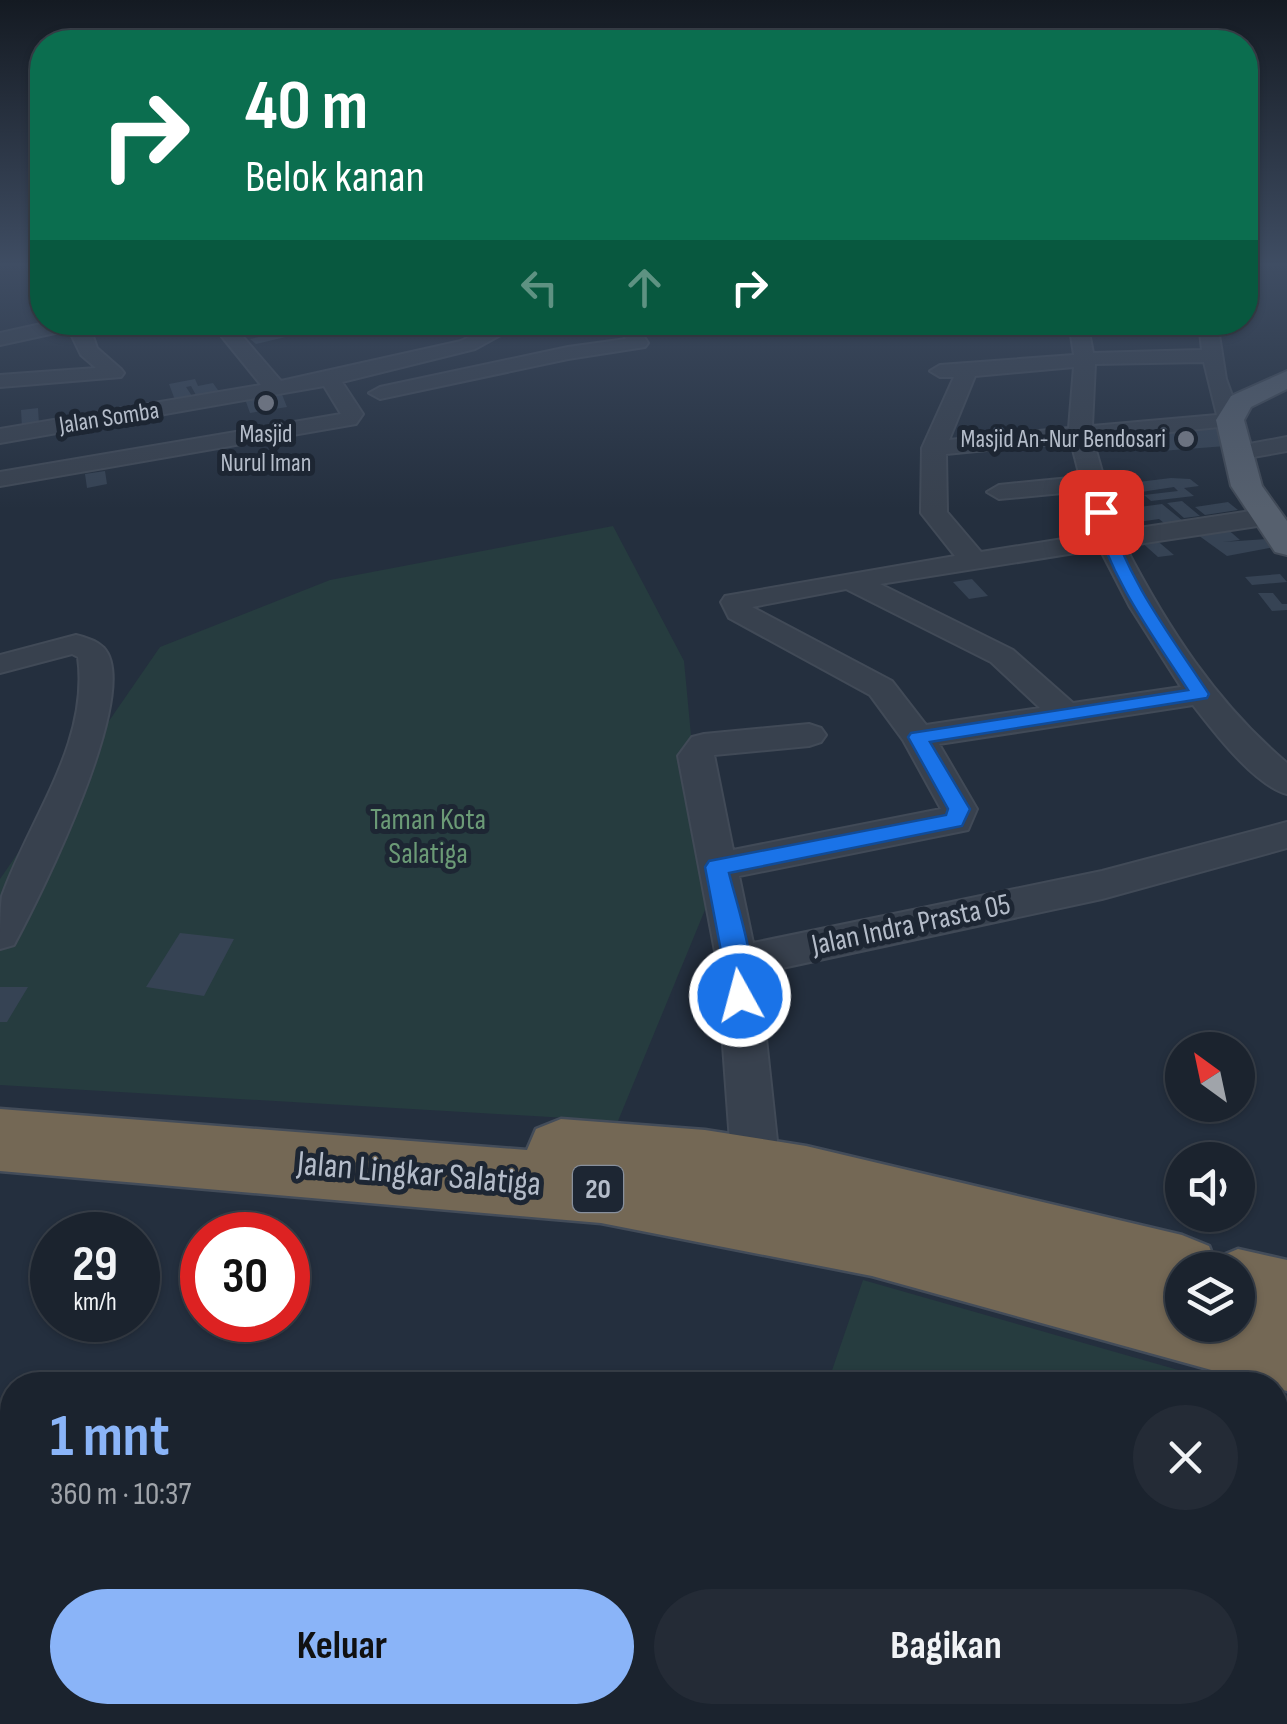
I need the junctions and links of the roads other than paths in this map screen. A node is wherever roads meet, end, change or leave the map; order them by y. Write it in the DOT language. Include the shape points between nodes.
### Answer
graph roads {
  1 [pos="87,347"];
  2 [pos="241,347"];
  3 [pos="462,347"];
  4 [pos="607,347"];
  5 [pos="1083,347"];
  6 [pos="1212,347"];
  7 [pos="1214,356"];
  8 [pos="1086,362"];
  9 [pos="967,370"];
  10 [pos="940,372"];
  11 [pos="114,373"];
  12 [pos="330,379"];
  13 [pos="1287,379"];
  14 [pos="0,381"];
  15 [pos="276,389"];
  16 [pos="344,401"];
  17 [pos="134,414"];
  18 [pos="1230,420"];
  19 [pos="1080,433"];
  20 [pos="0,436"];
  21 [pos="1287,444"];
  22 [pos="934,448"];
  23 [pos="1236,454"];
  24 [pos="0,480"];
  25 [pos="1093,483"];
  26 [pos="999,492"];
  27 [pos="1277,526"];
  28 [pos="1108,540"];
  29 [pos="974,561"];
  30 [pos="850,580"];
  31 [pos="0,664"];
  32 [pos="1200,694"];
  33 [pos="1064,714"];
  34 [pos="809,735"];
  35 [pos="918,737"];
  36 [pos="1287,782"];
  37 [pos="1287,834"];
  38 [pos="717,867"];
  39 [pos="0,934"];
  40 [pos="737,962"];
  41 [pos="0,1108"];
  42 [pos="0,1140"];
  43 [pos="756,1170"];
  44 [pos="1165,1269"];
  45 [pos="1255,1291"];
  46 [pos="1287,1299"];
  47 [pos="1165,1318"];
  48 [pos="1255,1342"];
  49 [pos="1287,1350"];
  1 -- 11 [label="street"];
  2 -- 15 [label="street"];
  3 -- 12 [label="street, Jalan Somba"];
  4 -- 16 [label="street"];
  5 -- 8 [label="street"];
  6 -- 7 [label="street"];
  7 -- 8 [label="street"];
  7 -- 18 [label="street"];
  8 -- 9 [label="street"];
  8 -- 19 [label="street"];
  9 -- 10 [label="street"];
  9 -- 22 [label="street"];
  11 -- 14 [label="street"];
  11 -- 17 [label="street"];
  12 -- 15 [label="street, Jalan Somba"];
  12 -- 16 [label="street"];
  13 -- 18 [label="main road" via="1241,402"];
  15 -- 17 [label="street, Jalan Somba"];
  16 -- 24 [label="street" via="352,414 344,421"];
  17 -- 20 [label="street, Jalan Somba"];
  18 -- 19 [label="street"];
  18 -- 23 [label="main road"];
  19 -- 22 [label="street"];
  19 -- 25 [label="street"];
  21 -- 23 [label="street"];
  22 -- 29 [label="street" via="934,513"];
  23 -- 27 [label="main road" via="1246,486"];
  25 -- 26 [label="street"];
  25 -- 28 [label="street"];
  27 -- 28 [label="street"];
  28 -- 29 [label="street"];
  28 -- 32 [label="street" via="1135,595"];
  29 -- 30 [label="street"];
  30 -- 33 [label="street" via="1002,656"];
  30 -- 35 [label="street" via="735,602 739,612 882,688"];
  31 -- 39 [label="street" via="76,644 92,653 98,682 68,786 23,896"];
  32 -- 33 [label="street"];
  32 -- 36 [label="street" via="1244,747"];
  33 -- 35 [label="street"];
  34 -- 38 [label="street" via="697,750"];
  35 -- 38 [label="street" via="959,809 955,821"];
  37 -- 40 [label="street, Jalan Indra Prasta 05" via="1102,885"];
  38 -- 40 [label="street"];
  40 -- 43 [label="street"];
  41 -- 43 [label="highway, Jalan Lingkar Salatiga / 20"];
  42 -- 47 [label="highway, Jalan Lingkar Salatiga / 20" via="601,1189 872,1240"];
  43 -- 44 [label="highway, Jalan Lingkar Salatiga / 20"];
  45 -- 46 [label="highway"];
  48 -- 49 [label="highway"];
}
